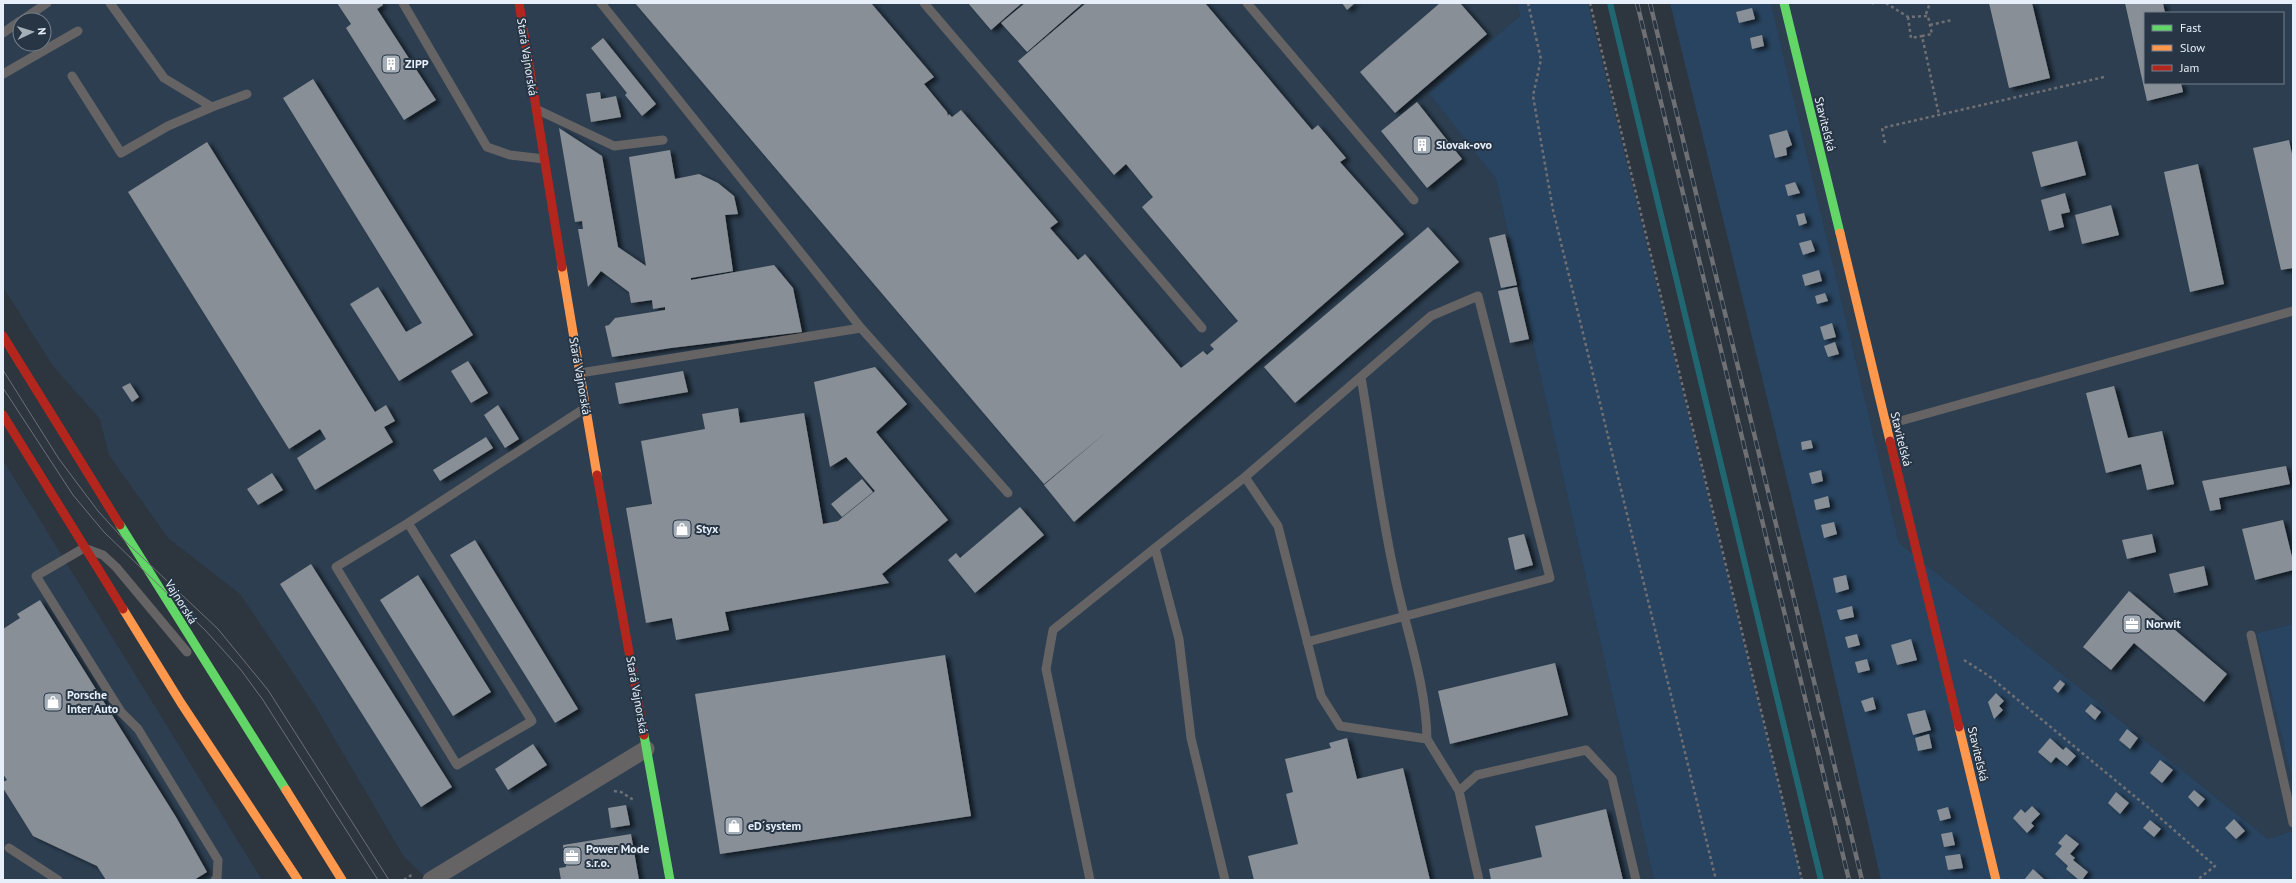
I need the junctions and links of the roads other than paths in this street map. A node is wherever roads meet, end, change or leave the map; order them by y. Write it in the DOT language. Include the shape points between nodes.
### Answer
graph roads {
  1 [pos="46,3"];
  2 [pos="110,3"];
  3 [pos="403,3"];
  4 [pos="519,3"];
  5 [pos="601,3"];
  6 [pos="924,3"];
  7 [pos="1247,3"];
  8 [pos="1784,3"];
  9 [pos="34,12"];
  10 [pos="12,27"];
  11 [pos="78,31"];
  12 [pos="3,33"];
  13 [pos="3,74"];
  14 [pos="72,76"];
  15 [pos="247,94"];
  16 [pos="212,107"];
  17 [pos="535,108"];
  18 [pos="663,140"];
  19 [pos="544,159"];
  20 [pos="1414,200"];
  21 [pos="2293,311"];
  22 [pos="861,328"];
  23 [pos="1202,328"];
  24 [pos="3,336"];
  25 [pos="580,373"];
  26 [pos="1361,377"];
  27 [pos="585,408"];
  28 [pos="3,415"];
  29 [pos="1885,426"];
  30 [pos="1245,476"];
  31 [pos="1008,493"];
  32 [pos="408,523"];
  33 [pos="84,548"];
  34 [pos="1155,548"];
  35 [pos="1406,616"];
  36 [pos="2251,635"];
  37 [pos="1307,642"];
  38 [pos="242,720"];
  39 [pos="1427,738"];
  40 [pos="646,749"];
  41 [pos="1458,791"];
  42 [pos="2293,823"];
  43 [pos="9,848"];
  44 [pos="58,880"];
  45 [pos="215,880"];
  46 [pos="298,880"];
  47 [pos="342,880"];
  48 [pos="431,880"];
  49 [pos="670,880"];
  50 [pos="1089,880"];
  51 [pos="1225,880"];
  52 [pos="1479,880"];
  53 [pos="1636,880"];
  54 [pos="1996,880"];
  1 -- 9 [label="lane"];
  2 -- 16 [label="lane" via="164,78"];
  3 -- 19 [label="lane" via="486,147 510,155"];
  4 -- 17 [label="street, Stará Vajnorská"];
  5 -- 22 [label="lane"];
  6 -- 23 [label="lane"];
  7 -- 20 [label="lane"];
  8 -- 29 [label="street, Staviteľská"];
  10 -- 12 [label="lane"];
  11 -- 13 [label="lane"];
  14 -- 16 [label="lane" via="121,153 168,126"];
  15 -- 16 [label="lane"];
  17 -- 18 [label="lane" via="614,146"];
  17 -- 19 [label="street, Stará Vajnorská"];
  19 -- 25 [label="street, Stará Vajnorská"];
  21 -- 29 [label="lane"];
  22 -- 25 [label="lane"];
  22 -- 31 [label="lane"];
  24 -- 38 [label="street, Vajnorská"];
  25 -- 27 [label="street, Stará Vajnorská"];
  26 -- 30 [label="lane"];
  26 -- 35 [label="lane" via="1394,573"];
  26 -- 35 [label="lane" via="1431,316 1478,296 1550,578"];
  27 -- 32 [label="lane"];
  27 -- 40 [label="street, Stará Vajnorská"];
  28 -- 33 [label="street"];
  29 -- 54 [label="street, Staviteľská"];
  30 -- 34 [label="lane"];
  30 -- 37 [label="lane" via="1278,526"];
  32 -- 32 [label="lane" via="336,567 457,765 532,721"];
  33 -- 38 [label="lane" via="103,555 116,567"];
  33 -- 45 [label="lane" via="36,576 121,712 138,729 218,860"];
  33 -- 46 [label="street" via="181,703"];
  34 -- 50 [label="lane" via="1053,630 1046,668"];
  34 -- 51 [label="lane" via="1179,639 1191,738"];
  35 -- 37 [label="lane"];
  35 -- 39 [label="lane" via="1427,712"];
  36 -- 42 [label="lane"];
  37 -- 39 [label="lane" via="1321,696 1340,726"];
  38 -- 47 [label="street, Vajnorská"];
  39 -- 41 [label="lane"];
  40 -- 48 [label="street, Stará Vajnorská"];
  40 -- 49 [label="street, Stará Vajnorská"];
  41 -- 52 [label="lane"];
  41 -- 53 [label="lane" via="1478,775 1586,750 1612,778"];
  43 -- 44 [label="lane"];
}
